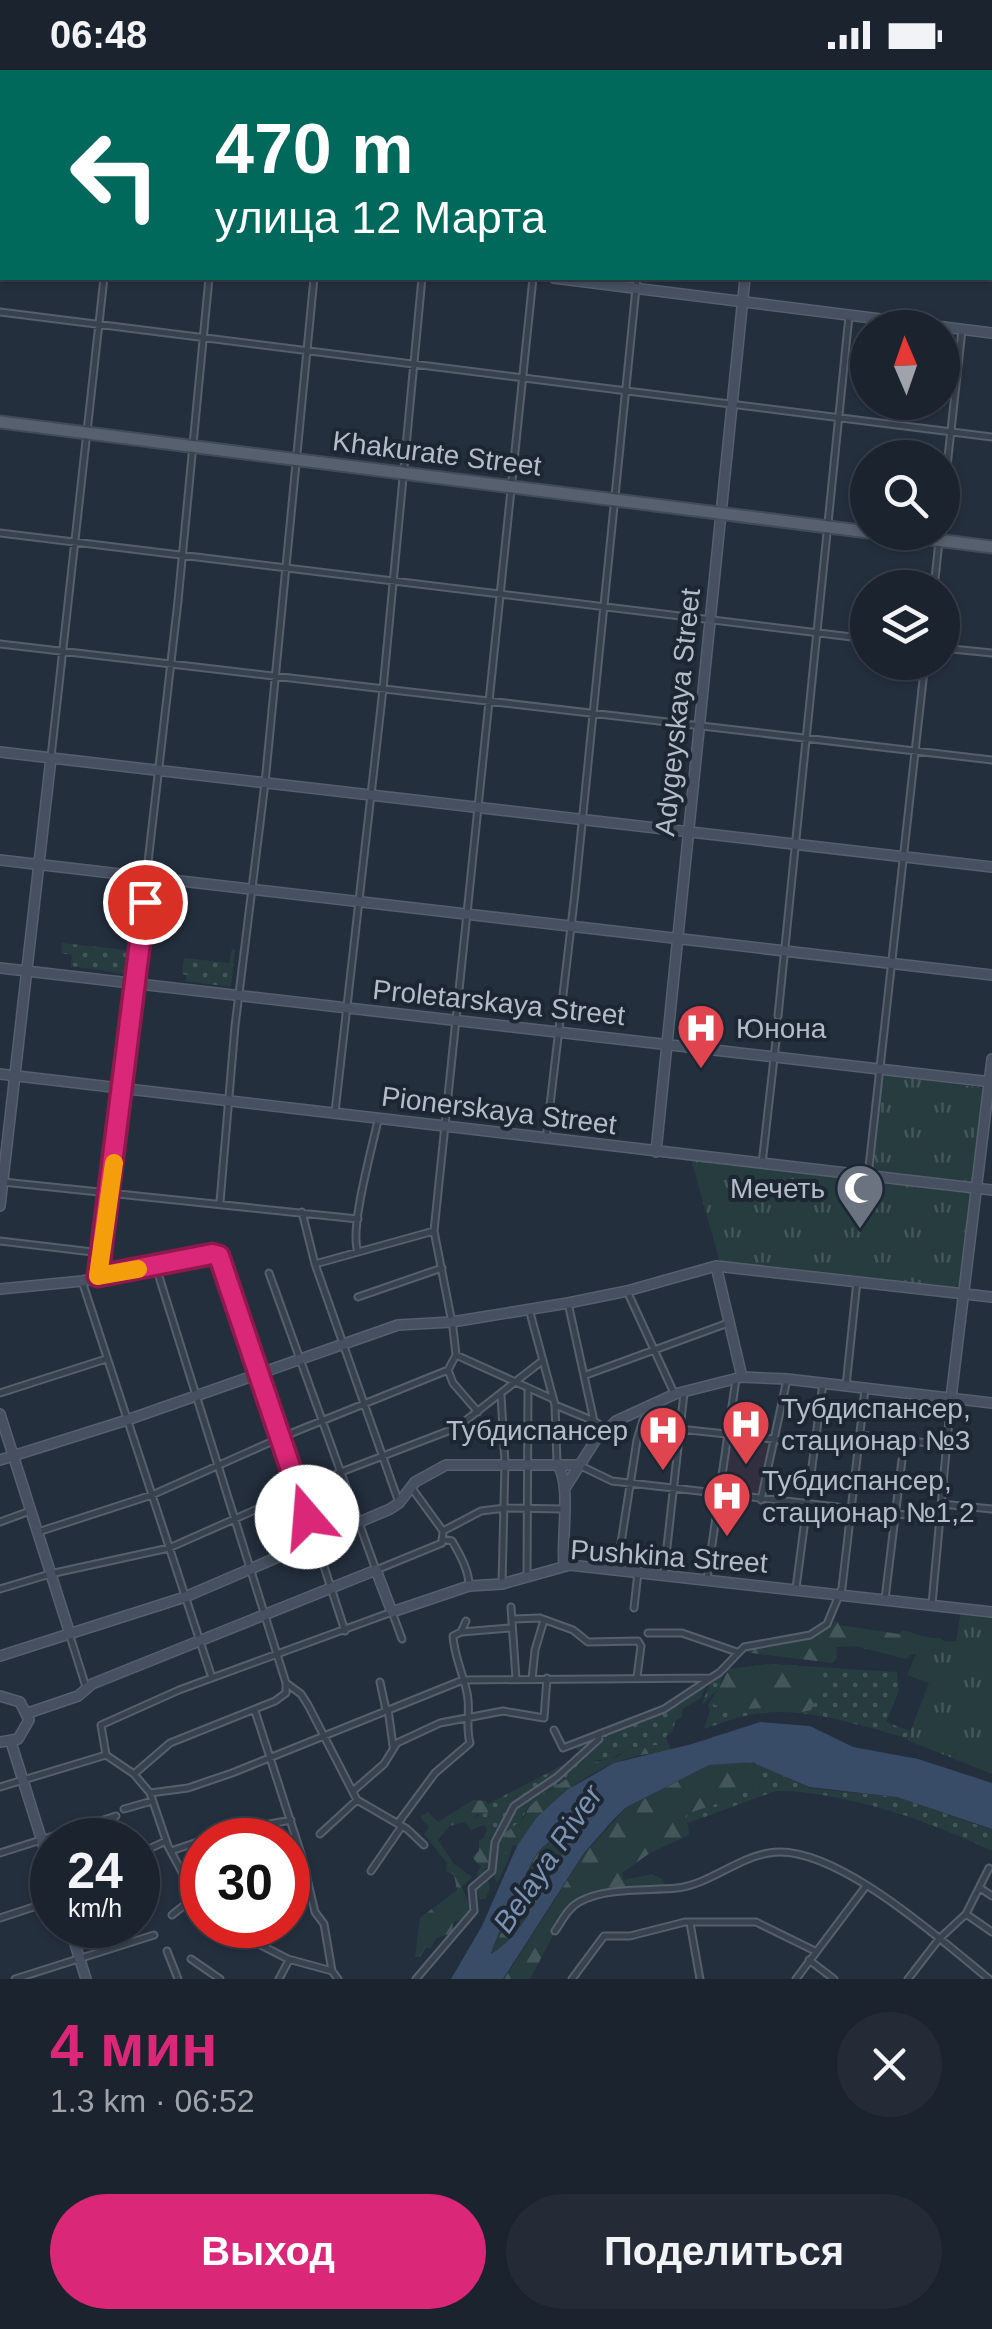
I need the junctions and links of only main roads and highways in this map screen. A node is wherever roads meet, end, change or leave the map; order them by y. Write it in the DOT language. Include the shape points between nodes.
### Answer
graph roads {
  1 [pos="0,422"];
  2 [pos="850,530"];
  3 [pos="960,540"];
  4 [pos="992,547"];
  1 -- 2 [label="main road, Khakurate Street"];
  3 -- 4 [label="main road, Khakurate Street"];
}
